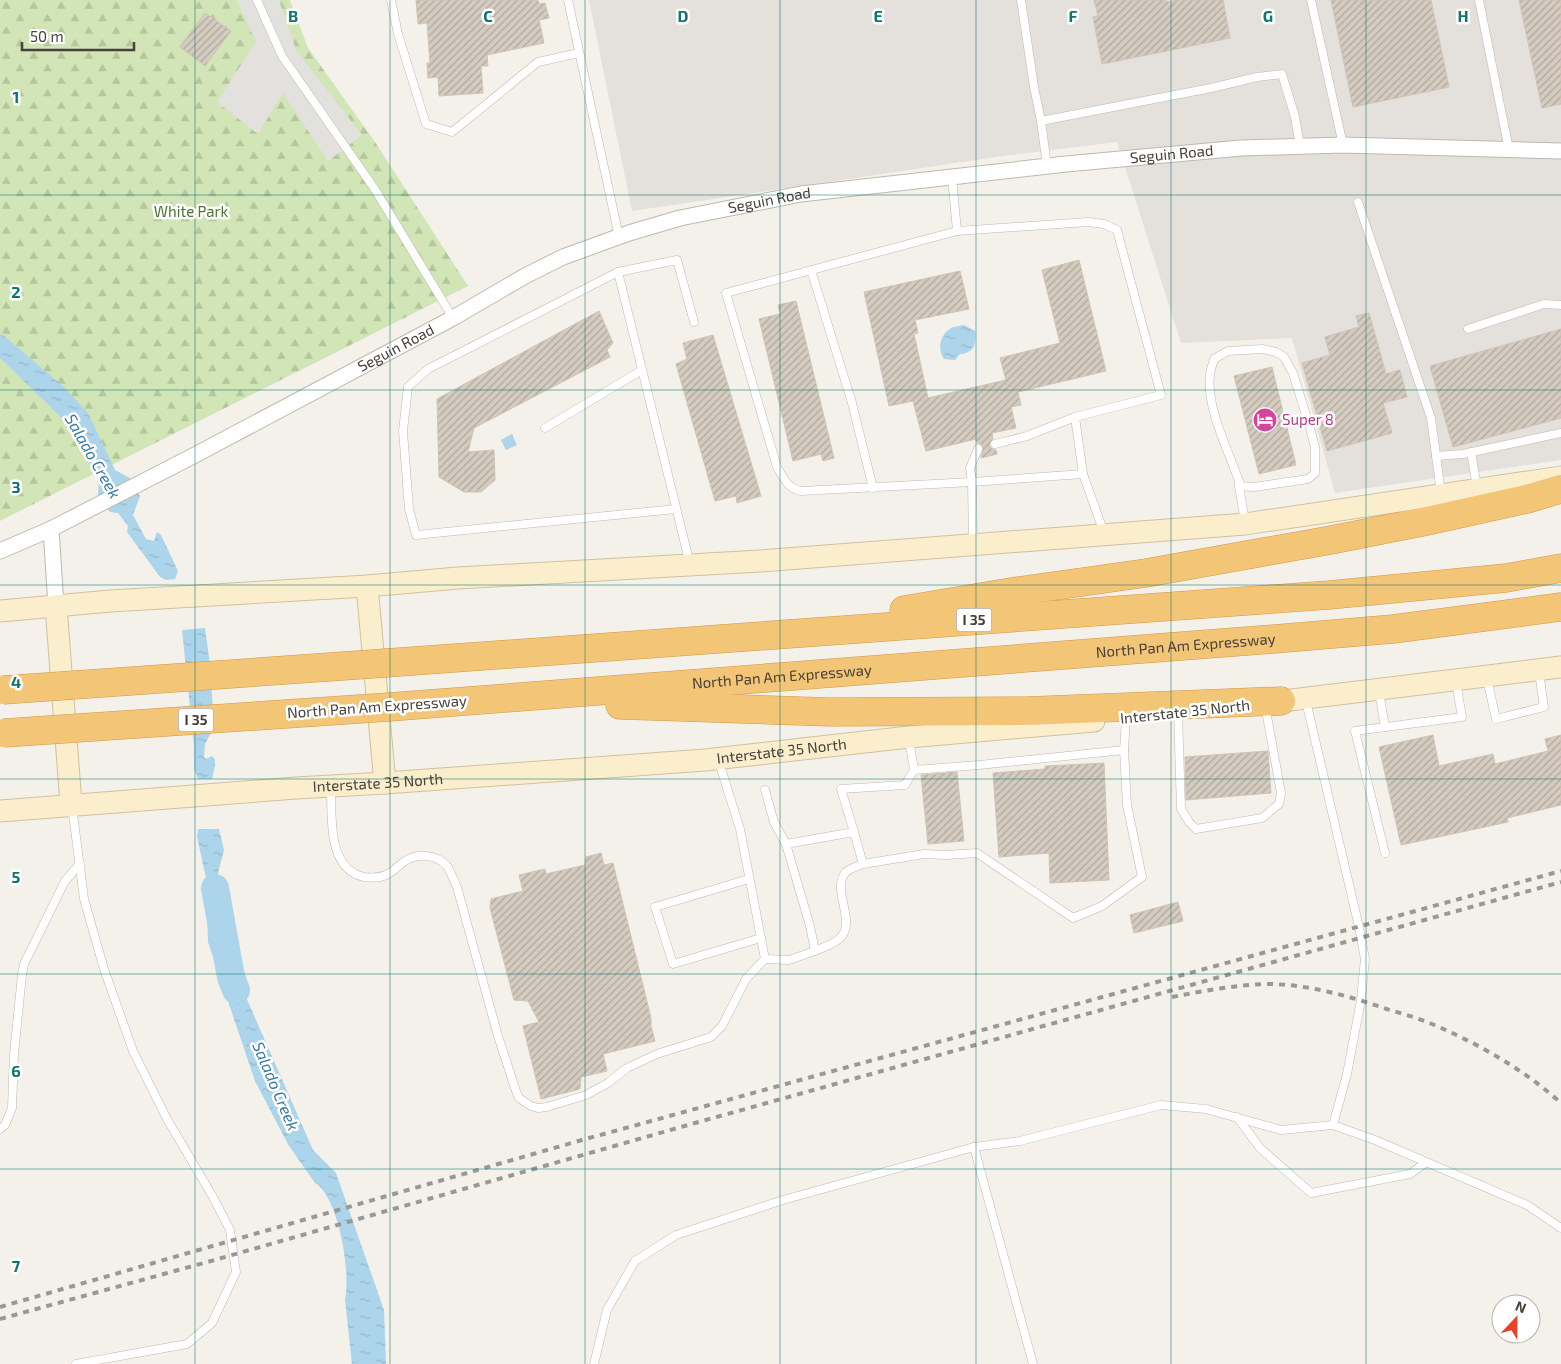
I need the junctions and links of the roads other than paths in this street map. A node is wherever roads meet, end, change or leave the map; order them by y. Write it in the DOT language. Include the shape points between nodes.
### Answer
graph roads {
  1 [pos="257,0"];
  2 [pos="391,0"];
  3 [pos="568,0"];
  4 [pos="1021,0"];
  5 [pos="1311,0"];
  6 [pos="1479,0"];
  7 [pos="580,53"];
  8 [pos="1041,121"];
  9 [pos="1343,145"];
  10 [pos="1300,146"];
  11 [pos="1509,150"];
  12 [pos="1561,151"];
  13 [pos="1047,166"];
  14 [pos="952,177"];
  15 [pos="1358,202"];
  16 [pos="957,231"];
  17 [pos="619,237"];
  18 [pos="811,270"];
  19 [pos="618,272"];
  20 [pos="1561,305"];
  21 [pos="453,318"];
  22 [pos="694,322"];
  23 [pos="1468,329"];
  24 [pos="642,370"];
  25 [pos="1075,417"];
  26 [pos="545,428"];
  27 [pos="1561,433"];
  28 [pos="995,444"];
  29 [pos="978,449"];
  30 [pos="1471,452"];
  31 [pos="1436,456"];
  32 [pos="1083,474"];
  33 [pos="1561,477"];
  34 [pos="972,482"];
  35 [pos="1239,486"];
  36 [pos="873,488"];
  37 [pos="1561,489"];
  38 [pos="1477,490"];
  39 [pos="1441,495"];
  40 [pos="676,509"];
  41 [pos="1245,524"];
  42 [pos="51,529"];
  43 [pos="1105,535"];
  44 [pos="974,545"];
  45 [pos="0,552"];
  46 [pos="690,565"];
  47 [pos="1561,568"];
  48 [pos="367,586"];
  49 [pos="56,606"];
  50 [pos="1561,607"];
  51 [pos="0,611"];
  52 [pos="819,632"];
  53 [pos="1561,668"];
  54 [pos="1539,670"];
  55 [pos="1486,676"];
  56 [pos="1456,680"];
  57 [pos="2,690"];
  58 [pos="1379,690"];
  59 [pos="474,701"];
  60 [pos="1284,701"];
  61 [pos="1178,712"];
  62 [pos="1126,718"];
  63 [pos="1385,727"];
  64 [pos="2,733"];
  65 [pos="909,737"];
  66 [pos="1124,750"];
  67 [pos="717,758"];
  68 [pos="914,770"];
  69 [pos="385,783"];
  70 [pos="331,786"];
  71 [pos="765,790"];
  72 [pos="71,804"];
  73 [pos="0,811"];
  74 [pos="854,832"];
  75 [pos="786,844"];
  76 [pos="1384,853"];
  77 [pos="80,864"];
  78 [pos="863,864"];
  79 [pos="749,879"];
  80 [pos="761,938"];
  81 [pos="814,950"];
  82 [pos="766,959"];
  83 [pos="1236,1117"];
  84 [pos="1333,1124"];
  85 [pos="0,1130"];
  86 [pos="974,1147"];
  87 [pos="1425,1162"];
  88 [pos="1561,1228"];
  89 [pos="76,1364"];
  90 [pos="594,1364"];
  91 [pos="1033,1364"];
  1 -- 21 [label="lane" via="282,56 374,188"];
  2 -- 7 [label="lane" via="426,124 452,132 538,62"];
  3 -- 7 [label="lane"];
  4 -- 8 [label="lane"];
  5 -- 9 [label="lane"];
  6 -- 11 [label="lane"];
  7 -- 17 [label="lane"];
  8 -- 10 [label="lane" via="1257,76 1282,74"];
  8 -- 13 [label="lane"];
  9 -- 10 [label="street, Seguin Road"];
  9 -- 11 [label="street, Seguin Road"];
  10 -- 13 [label="street, Seguin Road" via="1241,148"];
  11 -- 12 [label="street, Seguin Road"];
  13 -- 14 [label="street, Seguin Road"];
  14 -- 16 [label="lane"];
  14 -- 17 [label="street, Seguin Road" via="801,194 680,218"];
  15 -- 31 [label="lane" via="1431,418"];
  16 -- 18 [label="lane"];
  16 -- 25 [label="lane" via="1088,222 1117,230 1161,395"];
  17 -- 21 [label="street, Seguin Road" via="525,276"];
  18 -- 36 [label="lane" via="852,403"];
  18 -- 36 [label="lane" via="726,293 777,467 788,486 801,491"];
  19 -- 22 [label="lane" via="677,260"];
  19 -- 24 [label="lane"];
  19 -- 40 [label="lane" via="428,369 408,387 403,431 409,509 416,535"];
  20 -- 23 [label="lane" via="1544,304"];
  21 -- 42 [label="street, Seguin Road"];
  24 -- 26 [label="lane"];
  24 -- 40 [label="lane"];
  25 -- 28 [label="lane" via="1027,436"];
  25 -- 32 [label="lane"];
  27 -- 30 [label="lane"];
  29 -- 34 [label="lane" via="970,468"];
  30 -- 31 [label="lane"];
  30 -- 38 [label="lane"];
  31 -- 39 [label="lane"];
  32 -- 34 [label="lane"];
  32 -- 43 [label="lane"];
  33 -- 38 [label="main road"];
  34 -- 36 [label="lane"];
  34 -- 44 [label="lane"];
  35 -- 35 [label="lane" via="1211,398 1210,374 1214,359 1228,351 1262,349 1276,352 1284,357 1293,373 1315,448 1315,473 1308,479"];
  35 -- 41 [label="lane"];
  37 -- 52 [label="highway" via="1418,523 1146,573 908,609"];
  38 -- 39 [label="main road"];
  39 -- 41 [label="main road"];
  40 -- 46 [label="lane"];
  41 -- 43 [label="main road"];
  42 -- 45 [label="street, Seguin Road"];
  42 -- 49 [label="street"];
  43 -- 44 [label="main road"];
  44 -- 46 [label="main road"];
  46 -- 48 [label="main road"];
  47 -- 52 [label="highway, I 35" via="1506,578 1329,595"];
  48 -- 49 [label="main road"];
  48 -- 69 [label="main road"];
  49 -- 51 [label="main road"];
  49 -- 72 [label="main road"];
  50 -- 59 [label="highway, North Pan Am Expressway / I 35" via="1274,639"];
  52 -- 57 [label="highway, I 35, bridge"];
  53 -- 54 [label="main road, Interstate 35 North"];
  54 -- 55 [label="main road, Interstate 35 North"];
  54 -- 55 [label="lane" via="1544,706 1496,719"];
  55 -- 56 [label="main road, Interstate 35 North"];
  56 -- 58 [label="main road, Interstate 35 North"];
  56 -- 63 [label="lane" via="1462,716"];
  58 -- 60 [label="main road, Interstate 35 North"];
  58 -- 63 [label="lane"];
  59 -- 60 [label="highway" via="832,712 1026,711"];
  59 -- 64 [label="highway, North Pan Am Expressway / I 35, bridge"];
  60 -- 61 [label="main road, Interstate 35 North"];
  60 -- 61 [label="lane" via="1279,804 1262,818 1196,829 1180,809"];
  60 -- 84 [label="lane" via="1360,927 1365,959 1356,1034"];
  61 -- 62 [label="main road, Interstate 35 North"];
  62 -- 65 [label="main road, Interstate 35 North"];
  62 -- 66 [label="lane"];
  63 -- 76 [label="lane" via="1355,731"];
  65 -- 67 [label="main road, Interstate 35 North"];
  65 -- 68 [label="lane"];
  66 -- 68 [label="lane"];
  66 -- 78 [label="lane" via="1127,805 1142,877 1102,906 1073,918 978,853 924,854"];
  67 -- 69 [label="main road, Interstate 35 North"];
  67 -- 79 [label="lane" via="740,829"];
  68 -- 74 [label="lane" via="905,785 841,790"];
  69 -- 70 [label="main road, Interstate 35 North"];
  70 -- 72 [label="main road, Interstate 35 North"];
  70 -- 82 [label="lane" via="337,852 348,870 357,875 378,878 418,856 429,856 446,866 457,887 516,1091 519,1098 531,1106 547,1108 586,1095 627,1068 657,1054 712,1037 722,1026 746,979"];
  71 -- 75 [label="lane" via="774,822"];
  72 -- 73 [label="main road, Interstate 35 North"];
  72 -- 77 [label="lane"];
  74 -- 75 [label="lane"];
  74 -- 78 [label="lane"];
  75 -- 81 [label="lane"];
  77 -- 85 [label="lane" via="65,881 24,964 12,1108"];
  77 -- 89 [label="lane" via="84,899 133,1052 230,1230 236,1272 212,1323 187,1344"];
  78 -- 81 [label="lane" via="846,872 841,881 846,922 842,936 832,944"];
  79 -- 80 [label="lane"];
  79 -- 80 [label="lane" via="655,907 672,964"];
  80 -- 82 [label="lane"];
  81 -- 82 [label="lane" via="789,960"];
  83 -- 84 [label="lane" via="1281,1130"];
  83 -- 86 [label="lane" via="1206,1108 1161,1105 1020,1141"];
  83 -- 87 [label="lane" via="1260,1148 1311,1193 1410,1174"];
  84 -- 87 [label="lane"];
  86 -- 90 [label="lane" via="783,1200 676,1235 635,1261 607,1310"];
  86 -- 91 [label="lane"];
  87 -- 88 [label="lane" via="1527,1205"];
}
